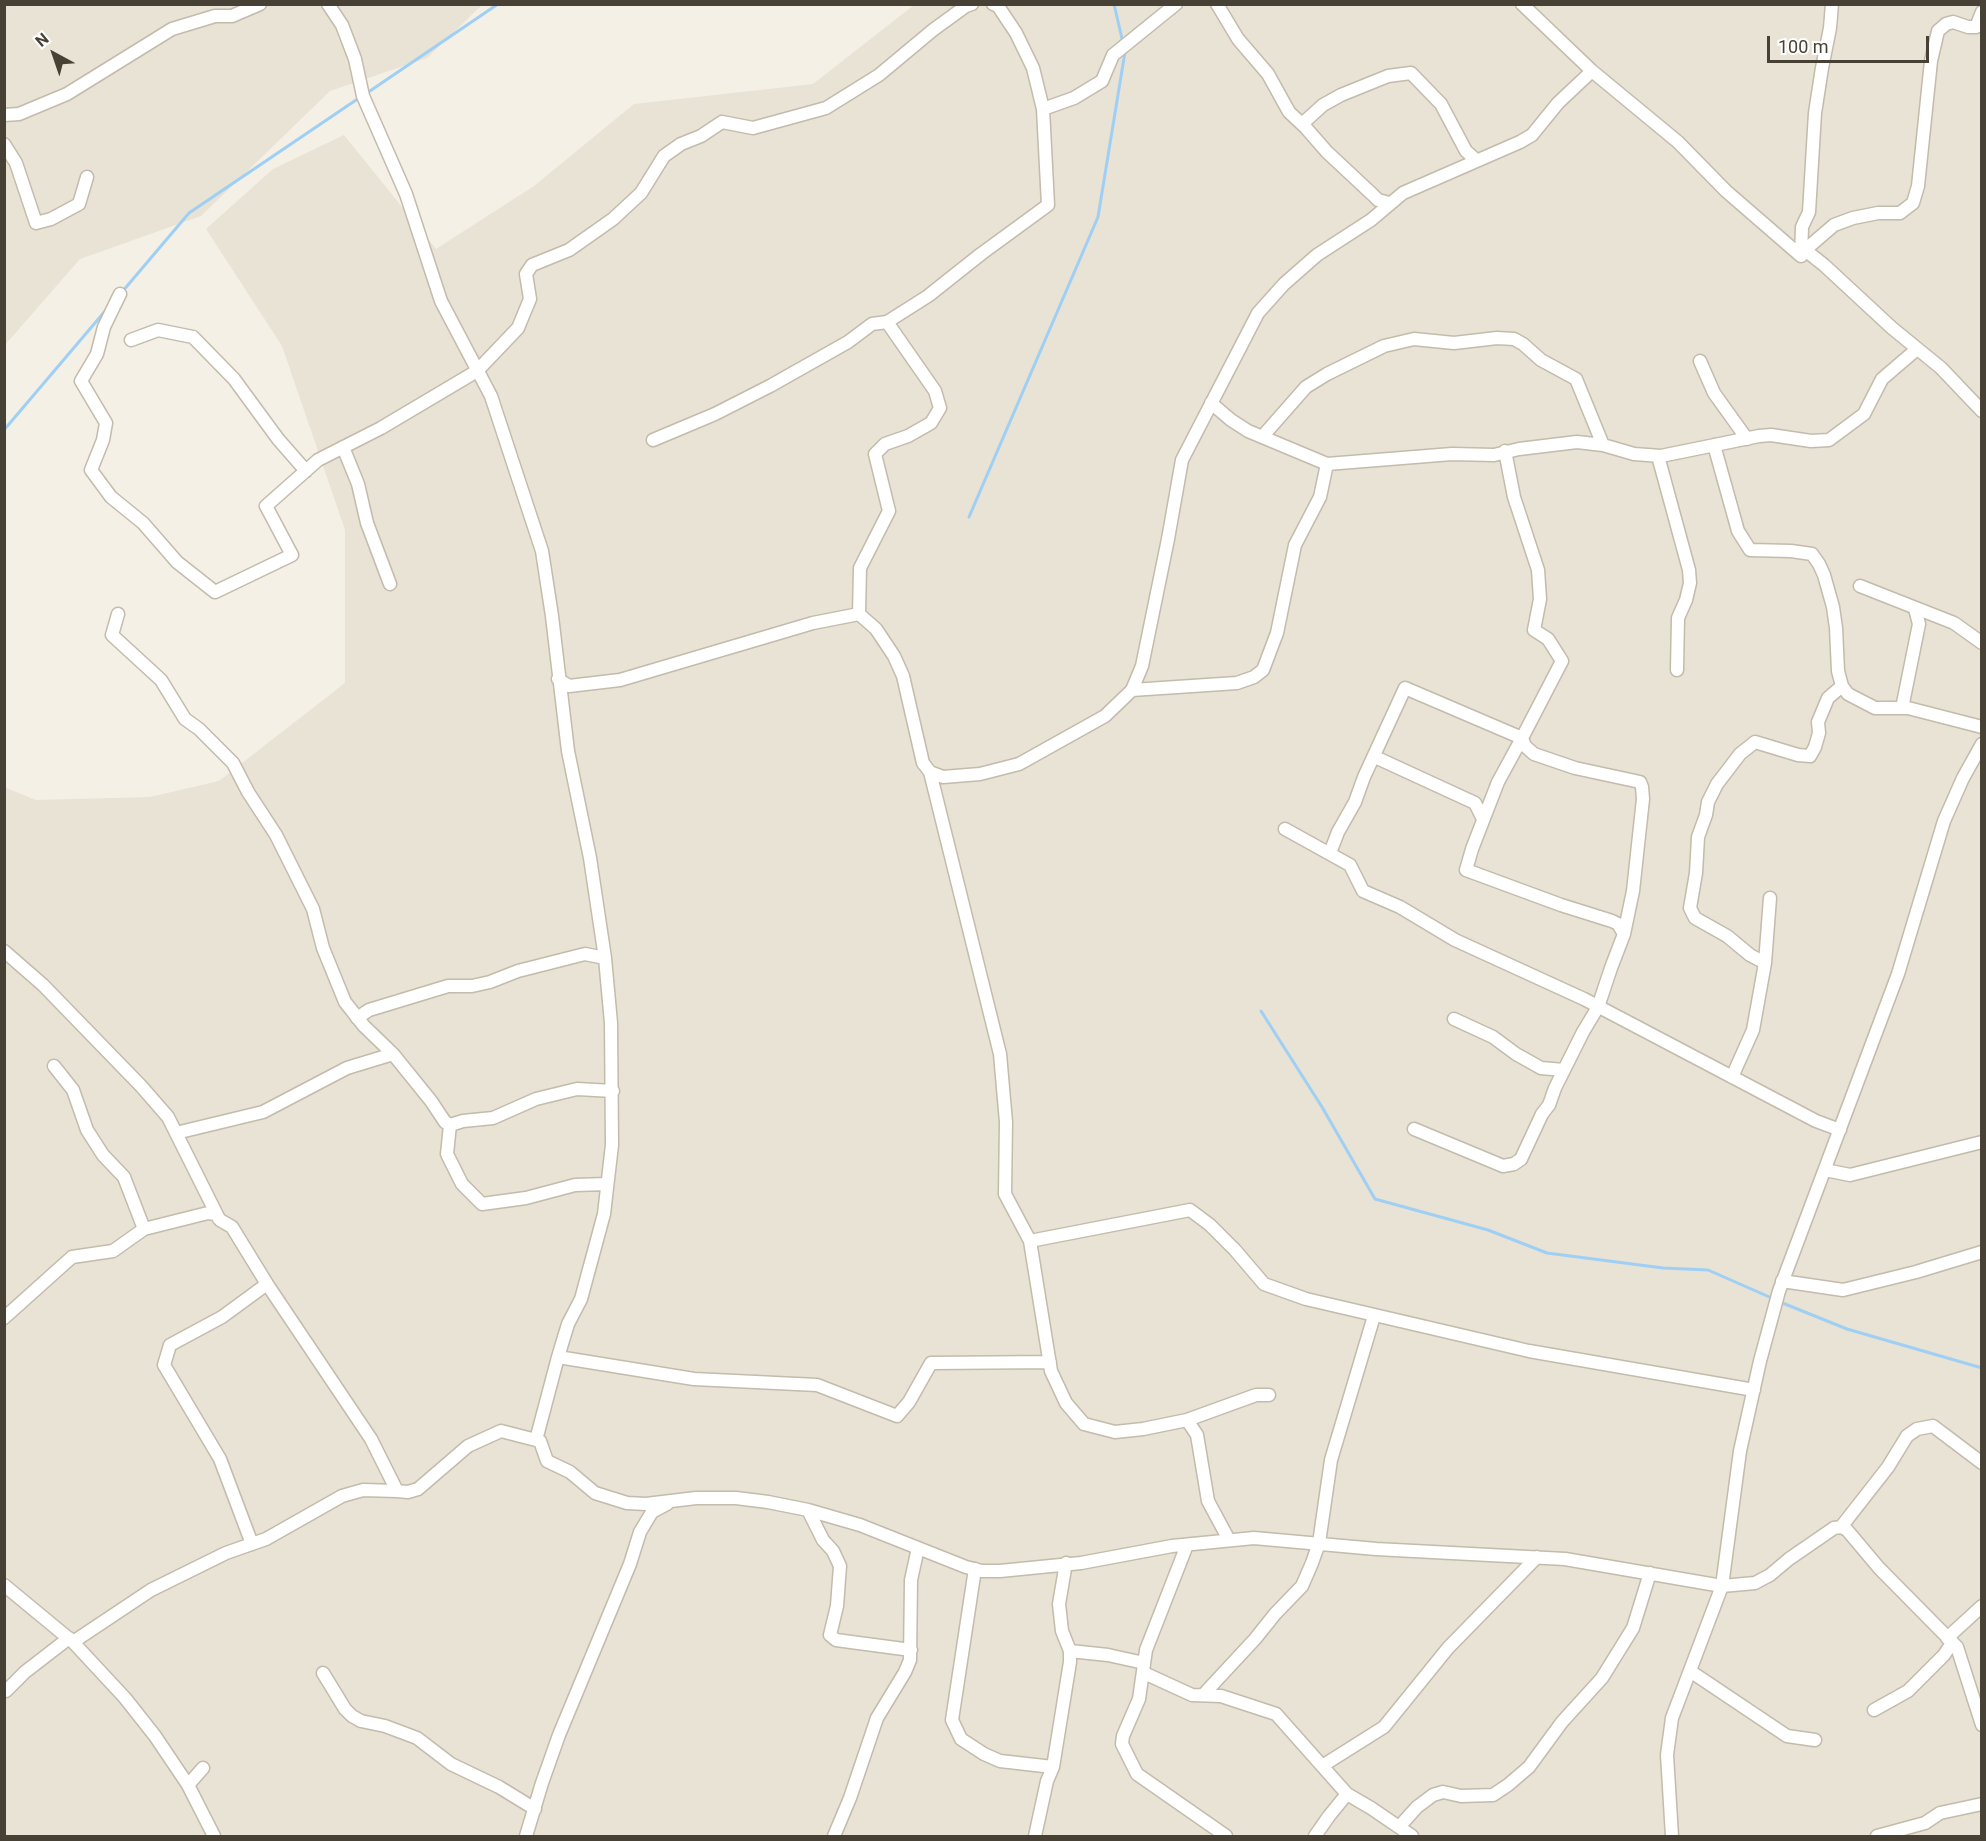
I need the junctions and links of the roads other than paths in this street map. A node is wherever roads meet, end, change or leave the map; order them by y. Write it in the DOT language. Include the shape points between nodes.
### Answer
graph roads {
  1 [pos="260,4"];
  2 [pos="328,4"];
  3 [pos="972,4"];
  4 [pos="993,4"];
  5 [pos="1176,4"];
  6 [pos="1216,4"];
  7 [pos="1522,4"];
  8 [pos="1832,4"];
  9 [pos="213,10"];
  10 [pos="1982,12"];
  11 [pos="1592,71"];
  12 [pos="1043,109"];
  13 [pos="4,115"];
  14 [pos="1302,124"];
  15 [pos="4,144"];
  16 [pos="1476,160"];
  17 [pos="87,177"];
  18 [pos="1389,203"];
  19 [pos="1803,253"];
  20 [pos="120,294"];
  21 [pos="887,322"];
  22 [pos="131,340"];
  23 [pos="1917,349"];
  24 [pos="1700,361"];
  25 [pos="477,371"];
  26 [pos="1211,403"];
  27 [pos="1982,411"];
  28 [pos="1262,437"];
  29 [pos="1747,439"];
  30 [pos="652,440"];
  31 [pos="1603,445"];
  32 [pos="1714,445"];
  33 [pos="343,447"];
  34 [pos="1504,451"];
  35 [pos="1658,456"];
  36 [pos="1327,464"];
  37 [pos="306,471"];
  38 [pos="390,584"];
  39 [pos="1860,586"];
  40 [pos="1915,609"];
  41 [pos="118,614"];
  42 [pos="860,614"];
  43 [pos="1982,644"];
  44 [pos="1677,670"];
  45 [pos="564,683"];
  46 [pos="1842,686"];
  47 [pos="1132,690"];
  48 [pos="1902,708"];
  49 [pos="1982,727"];
  50 [pos="1522,738"];
  51 [pos="1982,744"];
  52 [pos="1375,757"];
  53 [pos="930,772"];
  54 [pos="1483,819"];
  55 [pos="1285,829"];
  56 [pos="1330,853"];
  57 [pos="1770,898"];
  58 [pos="1624,934"];
  59 [pos="4,951"];
  60 [pos="605,958"];
  61 [pos="1764,963"];
  62 [pos="1598,1007"];
  63 [pos="357,1018"];
  64 [pos="1454,1018"];
  65 [pos="393,1054"];
  66 [pos="54,1065"];
  67 [pos="1564,1070"];
  68 [pos="1732,1077"];
  69 [pos="613,1091"];
  70 [pos="450,1125"];
  71 [pos="1414,1130"];
  72 [pos="1840,1130"];
  73 [pos="176,1133"];
  74 [pos="1982,1142"];
  75 [pos="1825,1170"];
  76 [pos="608,1184"];
  77 [pos="220,1220"];
  78 [pos="144,1230"];
  79 [pos="1030,1241"];
  80 [pos="1982,1252"];
  81 [pos="267,1284"];
  82 [pos="1781,1286"];
  83 [pos="1374,1316"];
  84 [pos="4,1318"];
  85 [pos="558,1357"];
  86 [pos="1050,1362"];
  87 [pos="1754,1390"];
  88 [pos="1269,1395"];
  89 [pos="1187,1420"];
  90 [pos="536,1440"];
  91 [pos="1982,1463"];
  92 [pos="397,1491"];
  93 [pos="674,1501"];
  94 [pos="808,1509"];
  95 [pos="1841,1527"];
  96 [pos="1229,1540"];
  97 [pos="1319,1543"];
  98 [pos="252,1544"];
  99 [pos="1187,1545"];
  100 [pos="918,1548"];
  101 [pos="1537,1557"];
  102 [pos="1066,1563"];
  103 [pos="975,1569"];
  104 [pos="1650,1573"];
  105 [pos="4,1585"];
  106 [pos="1722,1586"];
  107 [pos="1982,1606"];
  108 [pos="71,1640"];
  109 [pos="1950,1641"];
  110 [pos="911,1650"];
  111 [pos="1070,1651"];
  112 [pos="1144,1668"];
  113 [pos="1690,1671"];
  114 [pos="323,1673"];
  115 [pos="6,1691"];
  116 [pos="1203,1695"];
  117 [pos="1874,1710"];
  118 [pos="1982,1725"];
  119 [pos="1815,1740"];
  120 [pos="1322,1766"];
  121 [pos="1053,1767"];
  122 [pos="203,1768"];
  123 [pos="188,1785"];
  124 [pos="1347,1794"];
  125 [pos="1982,1804"];
  126 [pos="534,1809"];
  127 [pos="1399,1827"];
  128 [pos="214,1836"];
  129 [pos="526,1836"];
  130 [pos="834,1836"];
  131 [pos="1035,1836"];
  132 [pos="1226,1836"];
  133 [pos="1316,1836"];
  134 [pos="1412,1836"];
  135 [pos="1672,1836"];
  136 [pos="1877,1836"];
  1 -- 9 [label="street" via="232,16"];
  2 -- 25 [label="street" via="342,25 355,59 366,104 406,194 441,301"];
  3 -- 25 [label="street" via="879,75 826,108 753,128 722,122 664,156 641,193 613,219 569,250 532,264 526,274 530,299 518,328"];
  4 -- 12 [label="street" via="1016,33 1033,68"];
  5 -- 12 [label="street" via="1113,55 1102,81 1074,98"];
  6 -- 14 [label="street" via="1271,79 1289,112"];
  7 -- 11 [label="street"];
  8 -- 19 [label="street" via="1815,113 1809,212 1802,227"];
  9 -- 13 [label="street" via="172,29 67,94 18,114"];
  10 -- 19 [label="street" via="1976,27 1953,22 1938,31 1913,203 1900,213 1878,213 1834,225"];
  11 -- 16 [label="street" via="1532,135"];
  11 -- 19 [label="street" via="1678,142 1726,191"];
  12 -- 21 [label="street" via="1048,205 928,296"];
  14 -- 16 [label="street" via="1341,95 1388,76 1411,73 1441,105 1466,151"];
  14 -- 18 [label="street" via="1378,200"];
  15 -- 17 [label="street" via="16,163 36,223 79,204"];
  16 -- 18 [label="street"];
  18 -- 26 [label="street" via="1371,220 1317,255 1258,313"];
  19 -- 23 [label="street"];
  20 -- 37 [label="street" via="104,327 97,354 81,381 106,423 91,470 111,497 143,523 177,562 215,592 292,555 266,506"];
  21 -- 30 [label="street" via="872,324 848,342 715,414"];
  21 -- 42 [label="street" via="936,392 940,408 932,423 885,444 875,454 889,511 860,568"];
  22 -- 37 [label="street" via="158,330 193,337 234,379"];
  23 -- 27 [label="street"];
  23 -- 29 [label="street" via="1882,379 1864,414 1829,440 1771,435"];
  24 -- 29 [label="street" via="1714,393"];
  25 -- 33 [label="street"];
  25 -- 45 [label="street" via="491,396 542,551"];
  26 -- 28 [label="street" via="1230,420"];
  26 -- 47 [label="street" via="1182,460 1142,666"];
  28 -- 31 [label="street" via="1306,387 1384,346 1414,339 1454,343 1497,338 1514,339 1541,360 1576,379"];
  28 -- 36 [label="street"];
  29 -- 32 [label="street"];
  31 -- 34 [label="street" via="1562,442"];
  31 -- 35 [label="street"];
  32 -- 35 [label="street"];
  32 -- 46 [label="street" via="1738,531 1750,550 1812,554 1819,564 1833,607"];
  33 -- 37 [label="street"];
  33 -- 38 [label="street"];
  34 -- 36 [label="street" via="1494,455 1452,454"];
  34 -- 50 [label="street" via="1514,497 1538,570 1540,599 1534,630 1548,639 1562,661"];
  35 -- 44 [label="street" via="1690,577 1678,618"];
  36 -- 47 [label="street" via="1320,497 1295,545 1277,633 1263,670 1237,683"];
  39 -- 40 [label="street"];
  40 -- 43 [label="street" via="1954,623"];
  40 -- 48 [label="street" via="1919,624"];
  41 -- 63 [label="street" via="112,635 161,680 184,719 233,763 276,835 313,909 338,989"];
  42 -- 45 [label="street" via="813,623 620,680"];
  42 -- 53 [label="street" via="876,629 903,676 920,753"];
  45 -- 60 [label="street" via="561,701 568,752"];
  46 -- 48 [label="street" via="1848,694 1875,708"];
  46 -- 61 [label="street" via="1828,698 1810,756 1755,742 1740,754 1717,784 1698,837 1690,908 1695,918"];
  47 -- 53 [label="street" via="1105,716 1019,764 980,774 943,777"];
  48 -- 49 [label="street"];
  50 -- 52 [label="street" via="1405,688"];
  50 -- 54 [label="street"];
  50 -- 58 [label="street" via="1534,754 1575,768 1640,782 1633,891"];
  51 -- 72 [label="street" via="1944,821 1898,974"];
  52 -- 54 [label="street" via="1475,803"];
  52 -- 56 [label="street"];
  53 -- 79 [label="street" via="1000,1054 1006,1122 1005,1194"];
  54 -- 58 [label="street" via="1466,870 1612,921"];
  55 -- 56 [label="street"];
  56 -- 62 [label="street" via="1350,865 1363,891 1400,907 1455,940"];
  57 -- 61 [label="street"];
  58 -- 62 [label="street"];
  59 -- 73 [label="street" via="43,985 141,1086 168,1117"];
  60 -- 63 [label="street" via="585,954 481,984 448,986 369,1010"];
  60 -- 69 [label="street"];
  61 -- 68 [label="street" via="1753,1030"];
  62 -- 67 [label="street"];
  62 -- 68 [label="street"];
  63 -- 65 [label="street"];
  64 -- 67 [label="street" via="1541,1068"];
  65 -- 70 [label="street"];
  65 -- 73 [label="street" via="347,1068 263,1112"];
  66 -- 78 [label="street" via="73,1090 87,1130 124,1177"];
  67 -- 71 [label="street" via="1521,1159 1514,1164 1503,1166"];
  68 -- 72 [label="street"];
  69 -- 70 [label="street" via="577,1089 536,1099 493,1118"];
  69 -- 76 [label="street"];
  70 -- 76 [label="street" via="447,1154 462,1184 482,1204 575,1185"];
  72 -- 75 [label="street"];
  73 -- 77 [label="street"];
  74 -- 75 [label="street" via="1850,1175"];
  75 -- 82 [label="street"];
  76 -- 85 [label="street" via="581,1299"];
  77 -- 78 [label="street" via="216,1214 208,1213"];
  77 -- 81 [label="street" via="232,1227"];
  78 -- 84 [label="street" via="113,1251 72,1257"];
  79 -- 83 [label="street" via="1190,1210 1235,1250 1264,1284"];
  79 -- 86 [label="street"];
  80 -- 82 [label="street" via="1843,1290"];
  81 -- 92 [label="street" via="371,1439"];
  81 -- 98 [label="street" via="222,1317 170,1345 164,1365 220,1459"];
  82 -- 87 [label="street"];
  83 -- 87 [label="street" via="1529,1351"];
  83 -- 97 [label="street" via="1331,1460"];
  85 -- 86 [label="street" via="694,1379 818,1385 897,1416 931,1363"];
  85 -- 90 [label="street"];
  86 -- 89 [label="street" via="1066,1403 1084,1424 1115,1432"];
  87 -- 106 [label="street" via="1740,1451"];
  88 -- 89 [label="street" via="1256,1395"];
  89 -- 96 [label="street" via="1197,1435 1208,1502"];
  90 -- 92 [label="street" via="501,1431 468,1446 418,1489"];
  90 -- 93 [label="street" via="540,1441 547,1461 570,1472 595,1493 627,1503"];
  91 -- 95 [label="street" via="1933,1426 1917,1429 1907,1436"];
  92 -- 98 [label="street" via="363,1490 342,1496"];
  93 -- 94 [label="street" via="736,1498"];
  93 -- 126 [label="street" via="652,1512 640,1532 559,1735"];
  94 -- 100 [label="street"];
  94 -- 110 [label="street" via="840,1566 830,1635 836,1640"];
  95 -- 106 [label="street" via="1755,1583"];
  95 -- 109 [label="street"];
  96 -- 97 [label="street"];
  96 -- 99 [label="street"];
  97 -- 101 [label="street"];
  97 -- 116 [label="street" via="1302,1586"];
  98 -- 108 [label="street" via="151,1590"];
  99 -- 102 [label="street"];
  99 -- 112 [label="street" via="1146,1650"];
  100 -- 103 [label="street"];
  100 -- 110 [label="street" via="911,1580"];
  101 -- 104 [label="street"];
  101 -- 120 [label="street" via="1448,1648 1384,1727"];
  102 -- 103 [label="street" via="1000,1571"];
  102 -- 111 [label="street" via="1059,1604 1062,1631"];
  103 -- 121 [label="street" via="952,1720 961,1739 984,1754 1000,1761"];
  104 -- 106 [label="street"];
  104 -- 127 [label="street" via="1633,1628 1602,1678 1562,1722 1529,1767 1493,1795 1432,1795"];
  105 -- 108 [label="street"];
  106 -- 113 [label="street"];
  107 -- 109 [label="street"];
  108 -- 115 [label="street" via="25,1672"];
  108 -- 123 [label="street" via="137,1713"];
  109 -- 117 [label="street" via="1944,1655 1908,1691"];
  109 -- 118 [label="street" via="1957,1647"];
  110 -- 130 [label="street" via="905,1672 877,1718"];
  111 -- 112 [label="street" via="1108,1655"];
  111 -- 121 [label="street"];
  112 -- 116 [label="street" via="1192,1695"];
  112 -- 132 [label="street" via="1139,1699 1123,1736 1124,1750 1137,1774"];
  113 -- 119 [label="street" via="1787,1736"];
  113 -- 135 [label="street" via="1672,1718 1667,1755"];
  114 -- 126 [label="street" via="352,1716 417,1738 451,1764"];
  116 -- 120 [label="street" via="1221,1695 1276,1714"];
  120 -- 124 [label="street"];
  121 -- 131 [label="street"];
  122 -- 123 [label="street"];
  123 -- 128 [label="street"];
  124 -- 127 [label="street"];
  124 -- 133 [label="street"];
  125 -- 136 [label="street" via="1940,1813 1925,1823"];
  126 -- 129 [label="street"];
  127 -- 134 [label="street"];
}
